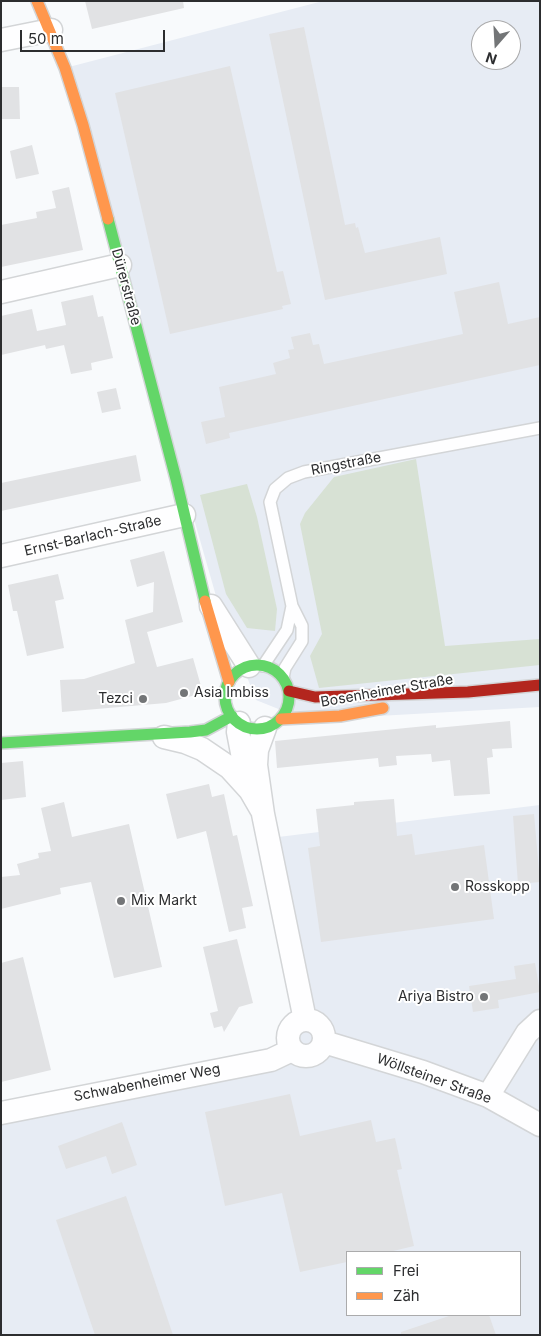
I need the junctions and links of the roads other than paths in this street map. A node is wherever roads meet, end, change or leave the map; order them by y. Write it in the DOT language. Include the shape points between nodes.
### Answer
graph roads {
  1 [pos="37,1"];
  2 [pos="51,30"];
  3 [pos="1,40"];
  4 [pos="120,265"];
  5 [pos="1,292"];
  6 [pos="540,428"];
  7 [pos="184,515"];
  8 [pos="1,556"];
  9 [pos="199,579"];
  10 [pos="292,606"];
  11 [pos="256,666"];
  12 [pos="283,678"];
  13 [pos="229,682"];
  14 [pos="540,685"];
  15 [pos="289,691"];
  16 [pos="468,692"];
  17 [pos="226,699"];
  18 [pos="213,706"];
  19 [pos="235,720"];
  20 [pos="137,723"];
  21 [pos="273,723"];
  22 [pos="157,736"];
  23 [pos="55,738"];
  24 [pos="1,743"];
  25 [pos="250,790"];
  26 [pos="264,814"];
  27 [pos="306,1020"];
  28 [pos="540,1021"];
  29 [pos="324,1042"];
  30 [pos="292,1050"];
  31 [pos="488,1096"];
  32 [pos="1,1113"];
  33 [pos="540,1125"];
  1 -- 2 [label="street, Dürerstraße"];
  2 -- 3 [label="street"];
  2 -- 4 [label="street, Dürerstraße" via="83,126"];
  4 -- 5 [label="street"];
  4 -- 7 [label="street, Dürerstraße"];
  6 -- 10 [label="lane, Ringstraße" via="304,472 288,478 276,489 270,502"];
  7 -- 8 [label="street, Ernst-Barlach-Straße"];
  7 -- 9 [label="street, Dürerstraße"];
  9 -- 11 [label="street, Dürerstraße" via="211,606"];
  9 -- 13 [label="street, Dürerstraße"];
  10 -- 11 [label="lane, Ringstraße" via="287,630"];
  10 -- 12 [label="lane, Ringstraße" via="302,626 302,641 285,668"];
  11 -- 12 [label="street" via="277,672"];
  11 -- 13 [label="street" via="241,670"];
  12 -- 15 [label="street"];
  13 -- 17 [label="street"];
  14 -- 16 [label="street, Bosenheimer Straße"];
  15 -- 16 [label="street, Bosenheimer Straße" via="315,697"];
  15 -- 21 [label="street" via="289,701"];
  16 -- 21 [label="street, Bosenheimer Straße" via="340,716"];
  17 -- 18 [label="street"];
  17 -- 19 [label="street"];
  19 -- 21 [label="street" via="256,729"];
  19 -- 22 [label="street" via="206,730"];
  19 -- 25 [label="street"];
  20 -- 23 [label="street"];
  21 -- 26 [label="street" via="257,750 256,765"];
  22 -- 23 [label="street"];
  22 -- 25 [label="street" via="202,749 230,768"];
  23 -- 24 [label="street"];
  25 -- 26 [label="street"];
  26 -- 27 [label="street"];
  27 -- 29 [label="street" via="320,1026"];
  27 -- 30 [label="street" via="294,1025 289,1032"];
  28 -- 31 [label="street" via="527,1033"];
  29 -- 30 [label="street" via="314,1055 302,1056"];
  29 -- 31 [label="street, Wöllsteiner Straße"];
  30 -- 32 [label="street, Schwabenheimer Weg" via="271,1060"];
  31 -- 33 [label="street, Wöllsteiner Straße"];
}
